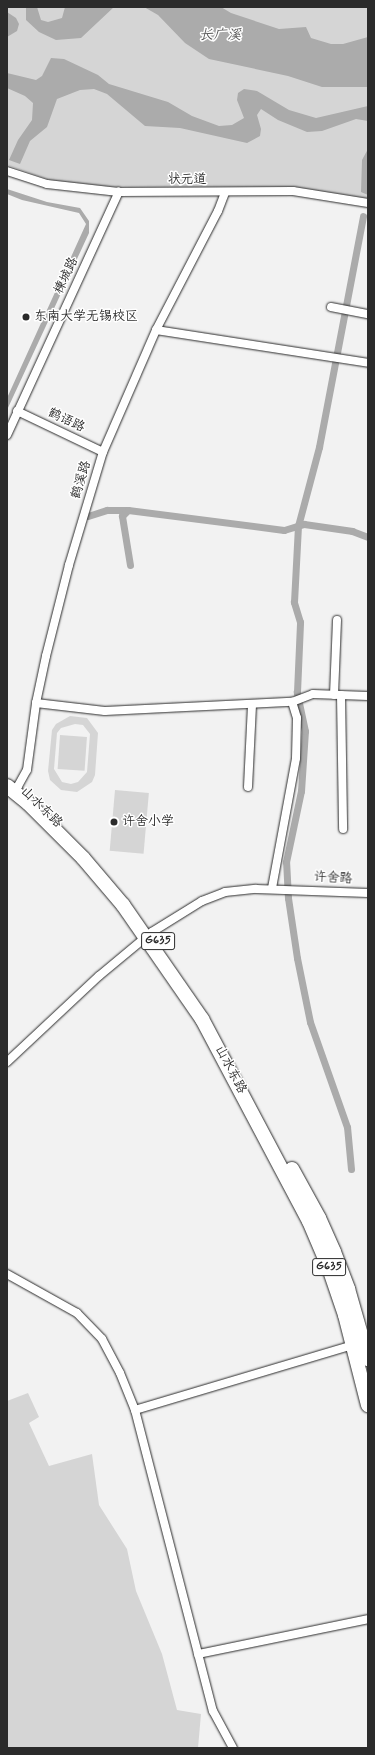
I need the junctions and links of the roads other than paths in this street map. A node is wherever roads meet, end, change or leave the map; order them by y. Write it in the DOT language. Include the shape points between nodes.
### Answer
graph roads {
  1 [pos="7,171"];
  2 [pos="119,192"];
  3 [pos="225,192"];
  4 [pos="368,203"];
  5 [pos="331,307"];
  6 [pos="368,314"];
  7 [pos="156,330"];
  8 [pos="368,363"];
  9 [pos="18,411"];
  10 [pos="7,435"];
  11 [pos="103,452"];
  12 [pos="337,620"];
  13 [pos="337,695"];
  14 [pos="368,696"];
  15 [pos="292,702"];
  16 [pos="36,703"];
  17 [pos="252,704"];
  18 [pos="7,776"];
  19 [pos="248,787"];
  20 [pos="13,788"];
  21 [pos="343,829"];
  22 [pos="274,889"];
  23 [pos="368,893"];
  24 [pos="150,935"];
  25 [pos="7,1062"];
  26 [pos="7,1274"];
  27 [pos="353,1345"];
  28 [pos="368,1359"];
  29 [pos="368,1405"];
  30 [pos="135,1410"];
  31 [pos="368,1619"];
  32 [pos="198,1654"];
  33 [pos="233,1748"];
  1 -- 2 [label="street, 状元道" via="48,184"];
  2 -- 3 [label="street, 状元道"];
  2 -- 9 [label="street, 楝城路"];
  3 -- 4 [label="street, 状元道" via="293,191"];
  3 -- 7 [label="street, 鹤溪路" via="218,212"];
  5 -- 6 [label="street"];
  7 -- 8 [label="street"];
  7 -- 11 [label="street, 鹤溪路"];
  9 -- 10 [label="street, 楝城路"];
  9 -- 11 [label="street, 鹤语路"];
  11 -- 16 [label="street, 鹤溪路" via="68,565"];
  12 -- 13 [label="street"];
  13 -- 14 [label="street"];
  13 -- 15 [label="street" via="312,695"];
  13 -- 21 [label="street"];
  15 -- 17 [label="street"];
  15 -- 22 [label="street" via="296,718 296,758"];
  16 -- 17 [label="street" via="105,711"];
  16 -- 20 [label="street, 鹤溪路" via="27,770"];
  17 -- 19 [label="street"];
  18 -- 20 [label="highway, 山水东路 / G635"];
  20 -- 24 [label="highway, 山水东路 / G635" via="82,858"];
  22 -- 23 [label="street, 许舍路"];
  22 -- 24 [label="street, 许舍路" via="225,892 178,914"];
  24 -- 25 [label="street, 许舍路" via="99,976"];
  24 -- 27 [label="highway, 山水东路 / G635" via="202,1019 309,1221 329,1268"];
  24 -- 28 [label="highway, 山水东路 / G635" via="212,1022 319,1218 348,1289"];
  26 -- 30 [label="street" via="77,1313 102,1339"];
  27 -- 29 [label="highway, 山水东路 / G635"];
  27 -- 30 [label="street"];
  30 -- 32 [label="street"];
  31 -- 32 [label="street"];
  32 -- 33 [label="street" via="213,1711"];
}
